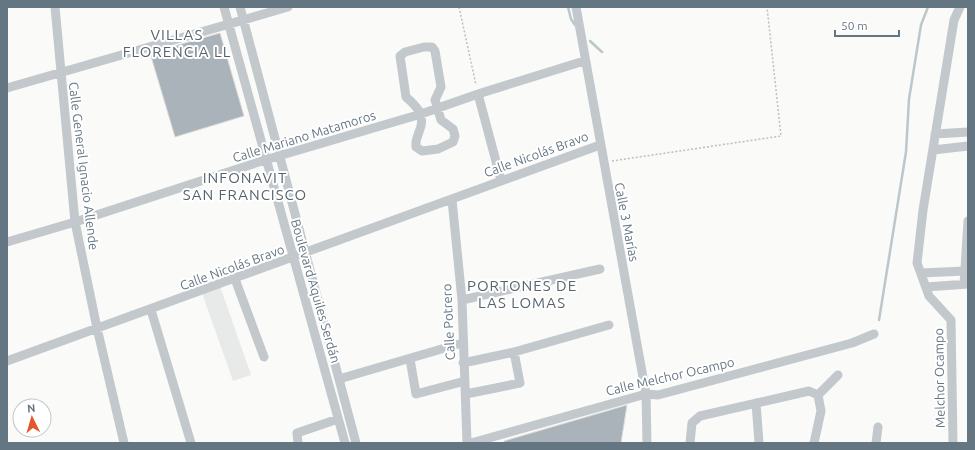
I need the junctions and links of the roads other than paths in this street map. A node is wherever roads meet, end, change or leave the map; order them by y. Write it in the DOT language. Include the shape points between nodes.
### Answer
graph roads {
  1 [pos="55,7"];
  2 [pos="224,7"];
  3 [pos="240,7"];
  4 [pos="288,7"];
  5 [pos="576,7"];
  6 [pos="960,7"];
  7 [pos="243,19"];
  8 [pos="228,24"];
  9 [pos="584,61"];
  10 [pos="60,72"];
  11 [pos="7,88"];
  12 [pos="478,94"];
  13 [pos="437,109"];
  14 [pos="421,114"];
  15 [pos="968,132"];
  16 [pos="936,134"];
  17 [pos="600,145"];
  18 [pos="968,146"];
  19 [pos="933,150"];
  20 [pos="278,156"];
  21 [pos="265,160"];
  22 [pos="501,180"];
  23 [pos="452,200"];
  24 [pos="968,221"];
  25 [pos="75,222"];
  26 [pos="7,242"];
  27 [pos="304,253"];
  28 [pos="293,258"];
  29 [pos="600,269"];
  30 [pos="965,271"];
  31 [pos="921,273"];
  32 [pos="235,279"];
  33 [pos="966,284"];
  34 [pos="928,292"];
  35 [pos="462,300"];
  36 [pos="151,310"];
  37 [pos="609,325"];
  38 [pos="97,328"];
  39 [pos="874,334"];
  40 [pos="462,343"];
  41 [pos="514,352"];
  42 [pos="264,357"];
  43 [pos="410,359"];
  44 [pos="7,361"];
  45 [pos="463,363"];
  46 [pos="838,375"];
  47 [pos="339,379"];
  48 [pos="465,380"];
  49 [pos="466,394"];
  50 [pos="646,394"];
  51 [pos="818,395"];
  52 [pos="756,403"];
  53 [pos="338,419"];
  54 [pos="878,427"];
  55 [pos="124,443"];
  56 [pos="191,443"];
  57 [pos="298,443"];
  58 [pos="345,443"];
  59 [pos="356,443"];
  60 [pos="467,443"];
  61 [pos="471,443"];
  62 [pos="647,443"];
  63 [pos="690,443"];
  64 [pos="758,443"];
  65 [pos="814,443"];
  66 [pos="876,443"];
  67 [pos="953,443"];
  1 -- 10 [label="street, Calle General Ignacio Allende"];
  2 -- 8 [label="street, Boulevard Aquiles Serdán"];
  3 -- 7 [label="street, Boulevard Aquiles Serdán"];
  4 -- 7 [label="street"];
  5 -- 9 [label="street, Calle 3 Marías"];
  6 -- 16 [label="street" via="954,20"];
  7 -- 8 [label="street"];
  7 -- 20 [label="street, Boulevard Aquiles Serdán"];
  8 -- 10 [label="street"];
  8 -- 21 [label="street, Boulevard Aquiles Serdán"];
  9 -- 12 [label="street, Calle Mariano Matamoros"];
  9 -- 17 [label="street, Calle 3 Marías"];
  10 -- 11 [label="street"];
  10 -- 25 [label="street, Calle General Ignacio Allende"];
  12 -- 13 [label="street, Calle Mariano Matamoros"];
  12 -- 22 [label="street"];
  13 -- 14 [label="street, Calle Mariano Matamoros"];
  13 -- 14 [label="street" via="441,120 453,129 455,136 453,142 438,149 422,151 416,147 415,140 420,131"];
  13 -- 14 [label="street" via="435,100 441,87 435,51 432,46 424,46 400,56 406,98 417,106"];
  14 -- 20 [label="street, Calle Mariano Matamoros"];
  15 -- 16 [label="street"];
  16 -- 19 [label="street"];
  17 -- 22 [label="street, Calle Nicolás Bravo"];
  17 -- 50 [label="street, Calle 3 Marías"];
  18 -- 19 [label="street"];
  19 -- 31 [label="street" via="917,264"];
  20 -- 21 [label="street, Calle Mariano Matamoros"];
  20 -- 27 [label="street, Boulevard Aquiles Serdán"];
  21 -- 25 [label="street, Calle Mariano Matamoros"];
  21 -- 28 [label="street, Boulevard Aquiles Serdán"];
  22 -- 23 [label="street, Calle Nicolás Bravo"];
  23 -- 27 [label="street, Calle Nicolás Bravo"];
  23 -- 35 [label="street, Calle Potrero"];
  24 -- 30 [label="street"];
  25 -- 26 [label="street, Calle Mariano Matamoros"];
  25 -- 38 [label="street, Calle General Ignacio Allende"];
  27 -- 28 [label="street, Calle Nicolás Bravo"];
  27 -- 47 [label="street, Boulevard Aquiles Serdán"];
  28 -- 32 [label="street, Calle Nicolás Bravo"];
  28 -- 53 [label="street, Boulevard Aquiles Serdán"];
  29 -- 35 [label="street"];
  30 -- 31 [label="street"];
  30 -- 33 [label="street"];
  31 -- 34 [label="street"];
  32 -- 36 [label="street, Calle Nicolás Bravo"];
  32 -- 42 [label="street"];
  33 -- 34 [label="street"];
  34 -- 67 [label="street, Melchor Ocampo" via="951,320"];
  35 -- 40 [label="street, Calle Potrero"];
  36 -- 38 [label="street, Calle Nicolás Bravo"];
  36 -- 56 [label="street"];
  37 -- 41 [label="street"];
  38 -- 44 [label="street, Calle Nicolás Bravo"];
  38 -- 55 [label="street, Calle General Ignacio Allende"];
  39 -- 50 [label="street, Calle Melchor Ocampo" via="852,343 658,396"];
  40 -- 43 [label="street"];
  40 -- 45 [label="street, Calle Potrero"];
  41 -- 45 [label="street"];
  41 -- 49 [label="street" via="520,383"];
  43 -- 47 [label="street"];
  43 -- 48 [label="street" via="416,394"];
  45 -- 48 [label="street, Calle Potrero"];
  46 -- 51 [label="street"];
  47 -- 59 [label="street, Boulevard Aquiles Serdán"];
  48 -- 49 [label="street, Calle Potrero"];
  49 -- 60 [label="street, Calle Potrero"];
  50 -- 61 [label="street, Calle Melchor Ocampo"];
  50 -- 62 [label="street, Calle 3 Marías"];
  51 -- 52 [label="street" via="808,391"];
  51 -- 65 [label="street" via="821,411"];
  52 -- 63 [label="street" via="696,419 690,429"];
  52 -- 64 [label="street"];
  53 -- 57 [label="street" via="297,433"];
  53 -- 58 [label="street, Boulevard Aquiles Serdán"];
  54 -- 66 [label="street"];
}
